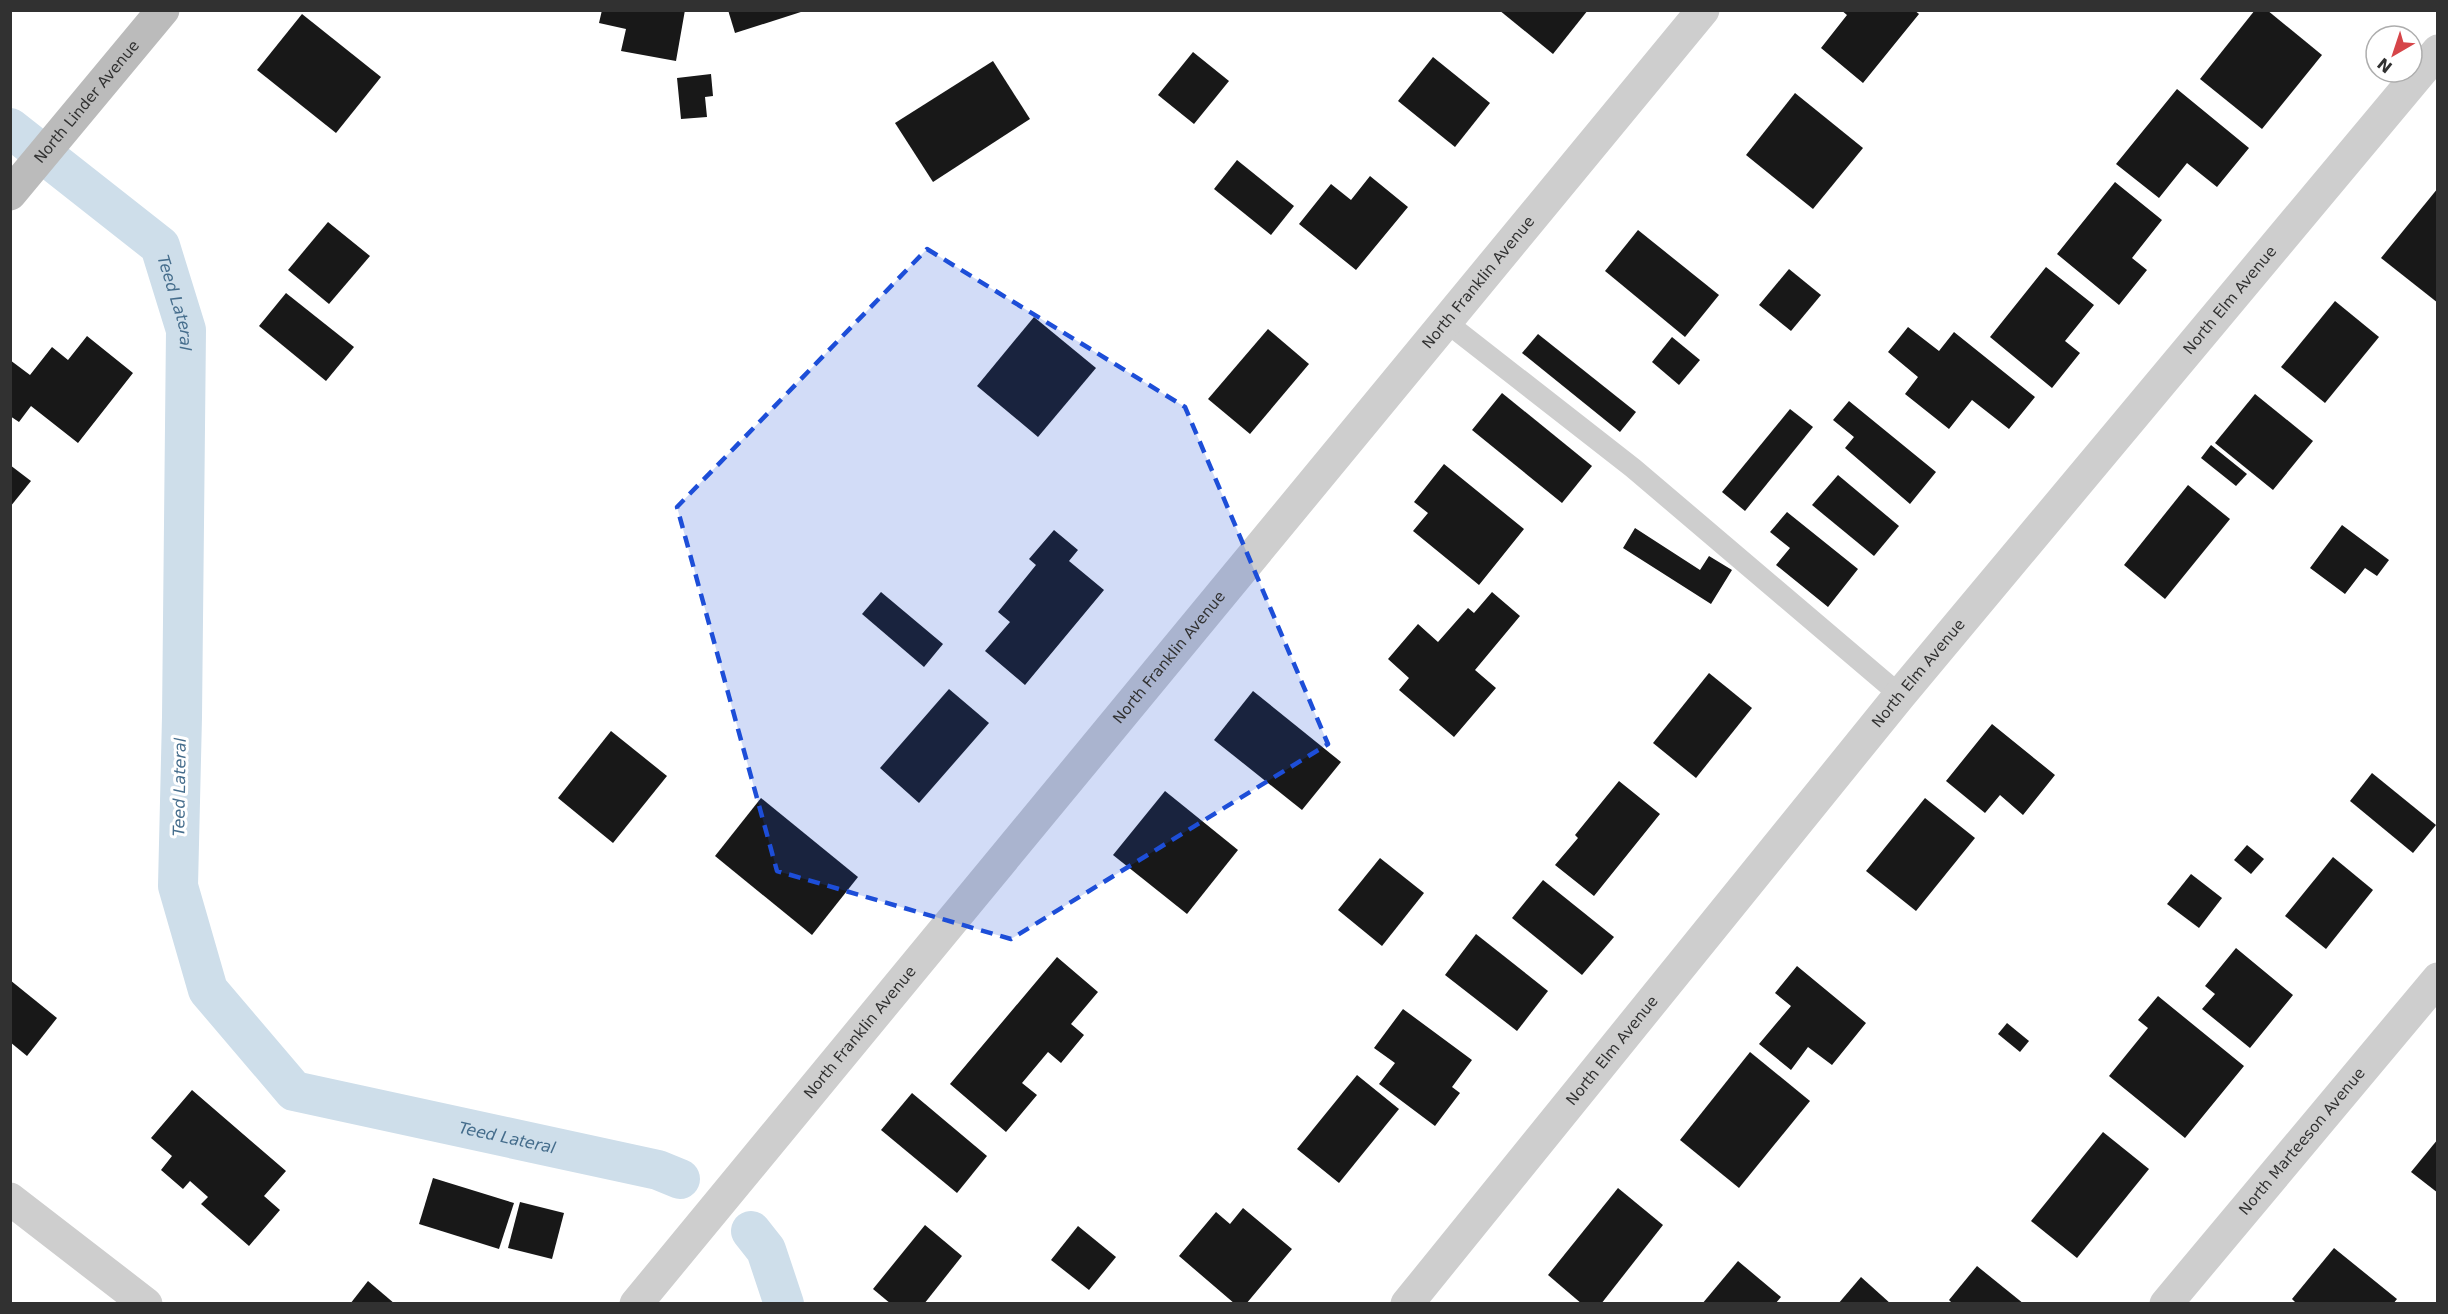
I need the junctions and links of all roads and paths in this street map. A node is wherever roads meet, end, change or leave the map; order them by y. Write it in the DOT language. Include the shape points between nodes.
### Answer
graph roads {
  1 [pos="1703,10"];
  2 [pos="160,12"];
  3 [pos="2438,51"];
  4 [pos="10,194"];
  5 [pos="1446,322"];
  6 [pos="1900,694"];
  7 [pos="2438,979"];
  8 [pos="10,1199"];
  9 [pos="141,1302"];
  10 [pos="636,1304"];
  11 [pos="1407,1304"];
  12 [pos="2166,1304"];
  1 -- 5 [label="street, North Franklin Avenue"];
  2 -- 4 [label="main road, North Linder Avenue"];
  3 -- 6 [label="street, North Elm Avenue"];
  5 -- 6 [label="lane" via="1633,468"];
  5 -- 10 [label="street, North Franklin Avenue"];
  6 -- 11 [label="street, North Elm Avenue"];
  7 -- 12 [label="street, North Marteeson Avenue"];
  8 -- 9 [label="street"];
}
